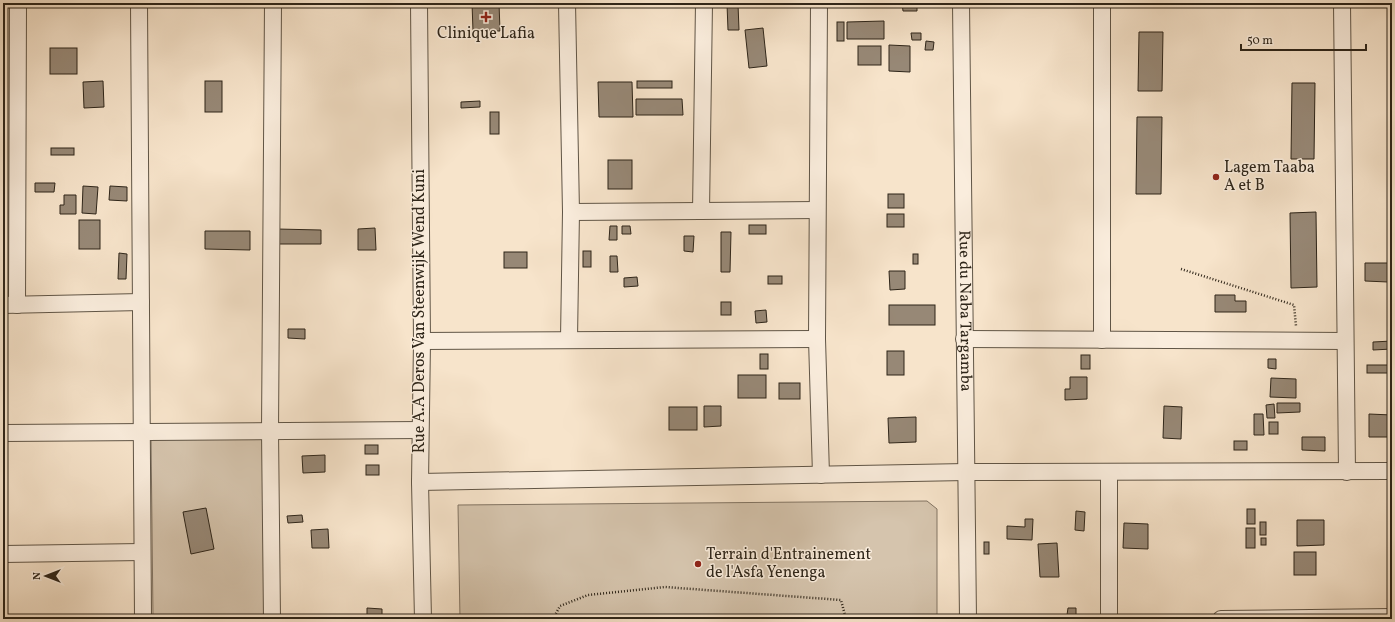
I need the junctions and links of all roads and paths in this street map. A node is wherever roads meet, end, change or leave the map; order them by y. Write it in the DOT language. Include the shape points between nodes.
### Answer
graph roads {
  1 [pos="18,3"];
  2 [pos="139,3"];
  3 [pos="273,3"];
  4 [pos="419,3"];
  5 [pos="567,3"];
  6 [pos="704,3"];
  7 [pos="819,3"];
  8 [pos="961,3"];
  9 [pos="1102,3"];
  10 [pos="1342,3"];
  11 [pos="818,210"];
  12 [pos="701,211"];
  13 [pos="572,212"];
  14 [pos="1181,269"];
  15 [pos="140,302"];
  16 [pos="10,305"];
  17 [pos="569,339"];
  18 [pos="817,339"];
  19 [pos="964,339"];
  20 [pos="1102,340"];
  21 [pos="1297,340"];
  22 [pos="422,341"];
  23 [pos="1345,341"];
  24 [pos="420,430"];
  25 [pos="270,431"];
  26 [pos="142,432"];
  27 [pos="3,433"];
  28 [pos="1392,471"];
  29 [pos="966,472"];
  30 [pos="1109,472"];
  31 [pos="1347,472"];
  32 [pos="821,475"];
  33 [pos="420,482"];
  34 [pos="142,552"];
  35 [pos="3,554"];
  36 [pos="1392,617"];
  37 [pos="1353,618"];
  38 [pos="143,619"];
  39 [pos="272,619"];
  40 [pos="423,619"];
  41 [pos="553,619"];
  42 [pos="564,619"];
  43 [pos="834,619"];
  44 [pos="846,619"];
  45 [pos="968,619"];
  46 [pos="1109,619"];
  47 [pos="1221,619"];
  1 -- 16 [label="street"];
  2 -- 15 [label="street"];
  3 -- 25 [label="street"];
  4 -- 22 [label="street, Rue A.A Deros Van Steenwijk Wend Kuni"];
  5 -- 13 [label="street"];
  6 -- 12 [label="street"];
  7 -- 11 [label="street"];
  8 -- 19 [label="street, Rue du Naba Targamba"];
  9 -- 20 [label="street"];
  10 -- 23 [label="street"];
  11 -- 12 [label="street"];
  11 -- 18 [label="street"];
  12 -- 13 [label="street"];
  13 -- 17 [label="street"];
  14 -- 21 [label="path" via="1294,305"];
  15 -- 16 [label="street"];
  15 -- 26 [label="street"];
  17 -- 18 [label="street"];
  17 -- 22 [label="street"];
  18 -- 32 [label="street"];
  19 -- 20 [label="street"];
  19 -- 29 [label="street, Rue du Naba Targamba"];
  20 -- 21 [label="street"];
  21 -- 23 [label="street"];
  22 -- 24 [label="street, Rue A.A Deros Van Steenwijk Wend Kuni"];
  23 -- 31 [label="street"];
  24 -- 25 [label="street"];
  24 -- 33 [label="street, Rue A.A Deros Van Steenwijk Wend Kuni"];
  25 -- 26 [label="street"];
  25 -- 39 [label="street"];
  26 -- 27 [label="street"];
  26 -- 34 [label="street"];
  28 -- 31 [label="street"];
  29 -- 30 [label="street"];
  29 -- 32 [label="street"];
  29 -- 45 [label="street, Rue du Naba Targamba"];
  30 -- 31 [label="street"];
  30 -- 46 [label="street"];
  32 -- 33 [label="street"];
  33 -- 40 [label="street, Rue A.A Deros Van Steenwijk Wend Kuni"];
  34 -- 35 [label="street"];
  34 -- 38 [label="street"];
  36 -- 37 [label="street"];
  37 -- 47 [label="street"];
  41 -- 44 [label="path" via="560,606 588,596 665,587 841,600"];
  42 -- 43 [label="path" via="834,616"];
}
